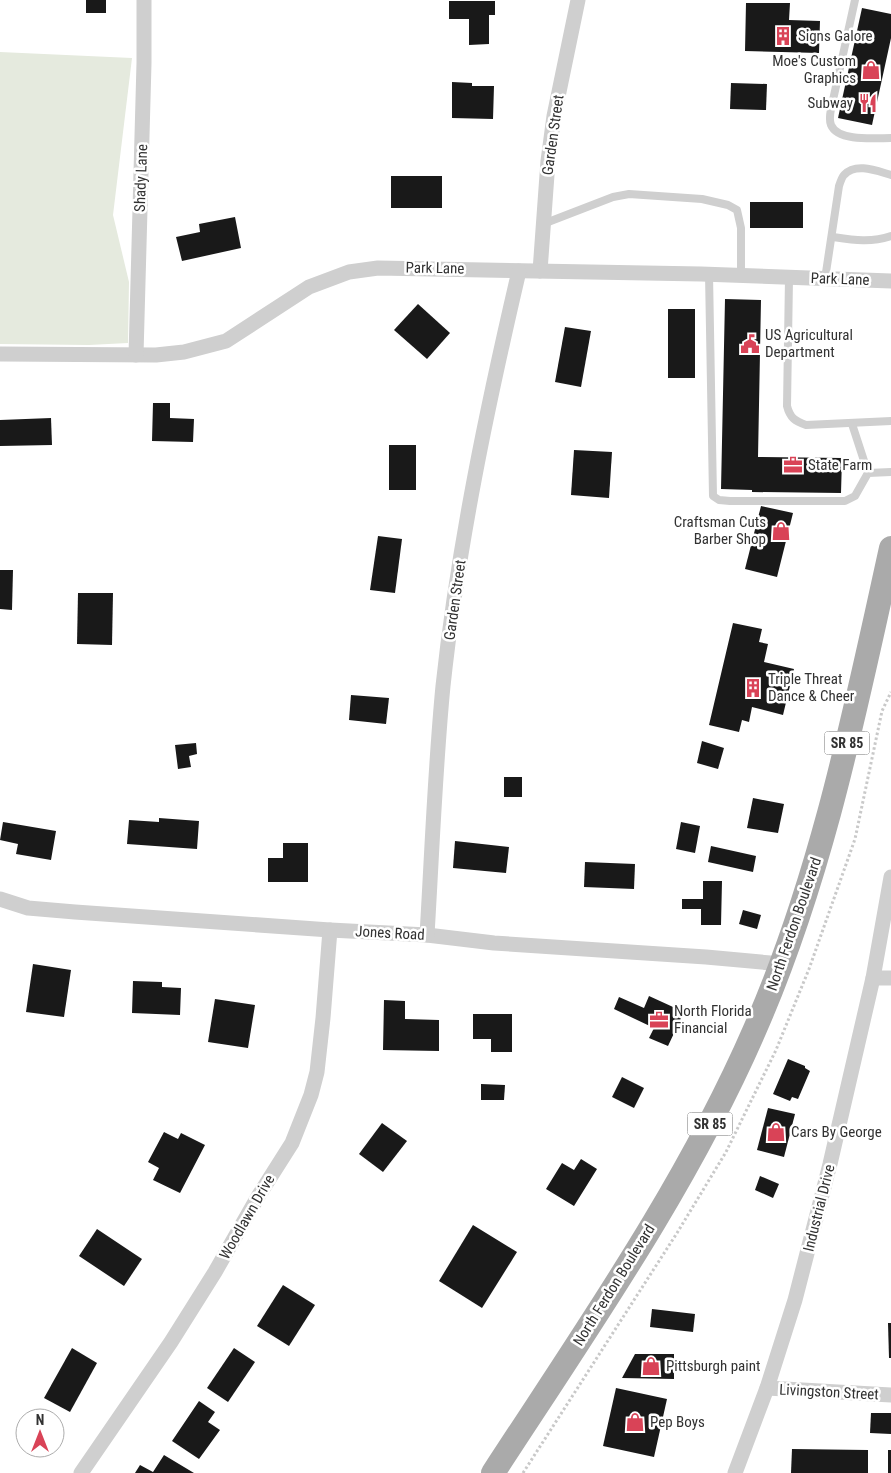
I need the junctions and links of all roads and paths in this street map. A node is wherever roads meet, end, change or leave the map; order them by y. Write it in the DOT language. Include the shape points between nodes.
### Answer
graph roads {
  1 [pos="144,0"];
  2 [pos="578,0"];
  3 [pos="855,0"];
  4 [pos="891,138"];
  5 [pos="891,175"];
  6 [pos="543,224"];
  7 [pos="891,236"];
  8 [pos="832,237"];
  9 [pos="519,271"];
  10 [pos="540,271"];
  11 [pos="709,274"];
  12 [pos="741,276"];
  13 [pos="789,278"];
  14 [pos="825,279"];
  15 [pos="891,281"];
  16 [pos="0,354"];
  17 [pos="136,355"];
  18 [pos="891,421"];
  19 [pos="852,424"];
  20 [pos="891,472"];
  21 [pos="868,473"];
  22 [pos="891,548"];
  23 [pos="891,692"];
  24 [pos="891,877"];
  25 [pos="0,899"];
  26 [pos="832,907"];
  27 [pos="330,930"];
  28 [pos="427,935"];
  29 [pos="782,964"];
  30 [pos="873,978"];
  31 [pos="891,978"];
  32 [pos="767,1388"];
  33 [pos="891,1395"];
  34 [pos="82,1473"];
  35 [pos="493,1473"];
  36 [pos="735,1473"];
  1 -- 17 [label="street, Shady Lane"];
  2 -- 6 [label="street, Garden Street" via="554,116"];
  3 -- 4 [label="lane" via="831,109 831,126 846,137"];
  5 -- 8 [label="lane" via="866,168 844,174 839,186"];
  6 -- 10 [label="street, Garden Street"];
  6 -- 12 [label="lane" via="629,194 702,199 728,205 737,210 741,228"];
  7 -- 8 [label="lane" via="862,241"];
  8 -- 14 [label="lane"];
  9 -- 10 [label="street, Park Lane"];
  9 -- 17 [label="street, Park Lane" via="378,268 349,272 289,298 226,341 184,352"];
  9 -- 28 [label="street, Garden Street" via="474,480 455,596 434,800"];
  10 -- 11 [label="street, Park Lane"];
  11 -- 12 [label="street, Park Lane"];
  11 -- 21 [label="lane" via="713,496 730,501 844,501 855,496"];
  12 -- 13 [label="street, Park Lane"];
  13 -- 14 [label="street, Park Lane"];
  13 -- 19 [label="lane" via="789,415 806,426"];
  14 -- 15 [label="street, Park Lane"];
  16 -- 17 [label="street, Park Lane"];
  18 -- 19 [label="lane"];
  19 -- 21 [label="lane"];
  20 -- 21 [label="lane"];
  22 -- 29 [label="main road, North Ferdon Boulevard / SR 85" via="828,819"];
  23 -- 26 [label="path" via="882,710 854,839"];
  24 -- 30 [label="street, Industrial Drive"];
  25 -- 27 [label="street, Jones Road" via="28,908"];
  27 -- 28 [label="street, Jones Road"];
  27 -- 34 [label="street, Woodlawn Drive" via="317,1072 292,1143 176,1334"];
  28 -- 29 [label="street, Jones Road" via="494,943"];
  29 -- 35 [label="main road, North Ferdon Boulevard / SR 85" via="755,1030 704,1136 652,1225"];
  30 -- 31 [label="street"];
  30 -- 32 [label="street, Industrial Drive" via="798,1291"];
  32 -- 33 [label="street, Livingston Street"];
  32 -- 36 [label="street, Industrial Drive"];
}
